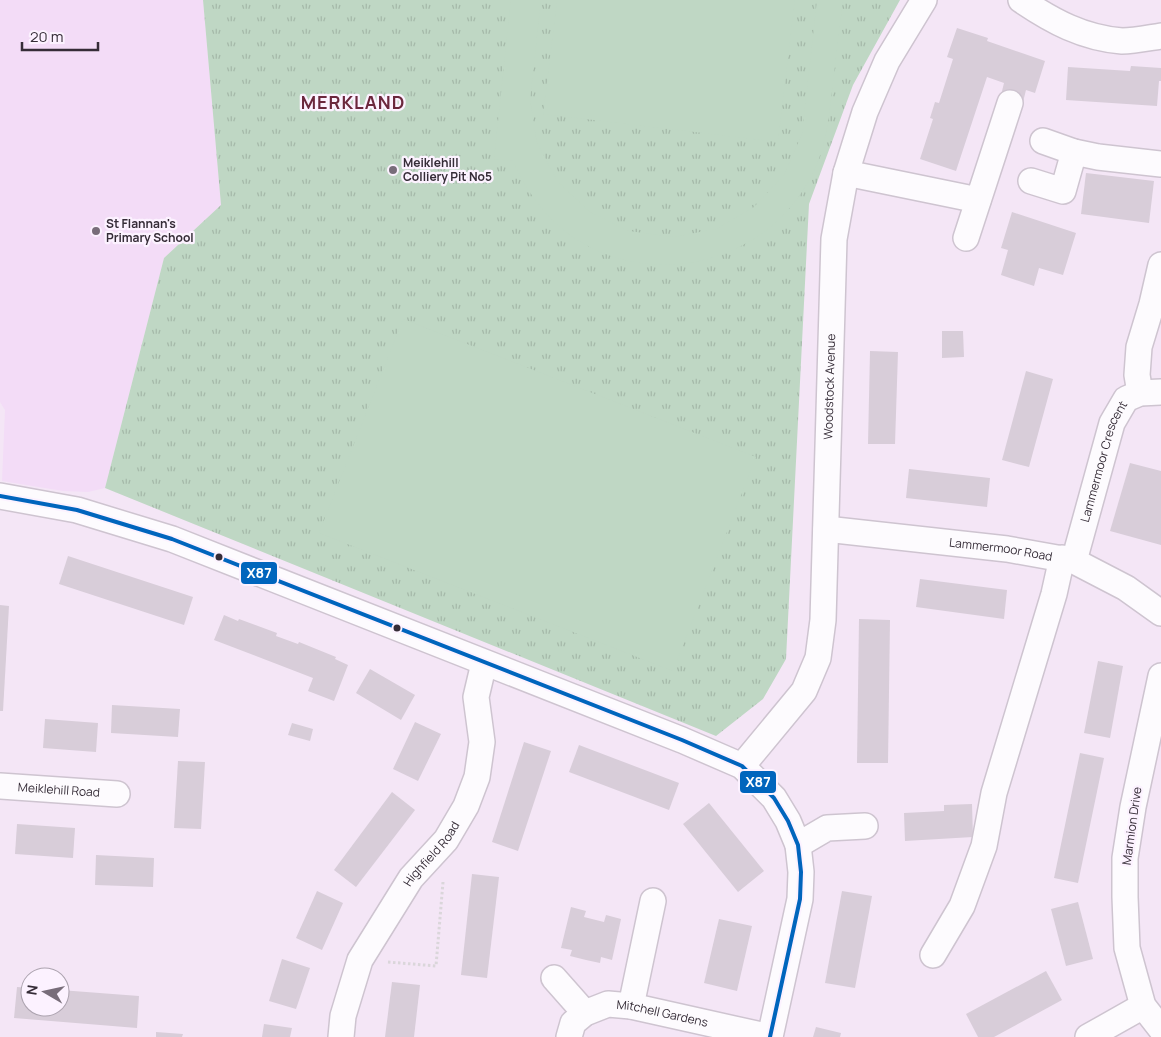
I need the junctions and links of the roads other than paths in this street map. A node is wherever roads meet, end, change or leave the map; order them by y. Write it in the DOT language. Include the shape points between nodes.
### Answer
graph roads {
  1 [pos="924,0"];
  2 [pos="1021,0"];
  3 [pos="1161,36"];
  4 [pos="1010,103"];
  5 [pos="1043,141"];
  6 [pos="1074,152"];
  7 [pos="1161,164"];
  8 [pos="846,173"];
  9 [pos="1031,181"];
  10 [pos="978,200"];
  11 [pos="966,238"];
  12 [pos="1161,265"];
  13 [pos="1150,392"];
  14 [pos="0,496"];
  15 [pos="826,530"];
  16 [pos="1068,560"];
  17 [pos="1161,613"];
  18 [pos="484,663"];
  19 [pos="1161,676"];
  20 [pos="742,766"];
  21 [pos="0,786"];
  22 [pos="117,794"];
  23 [pos="865,826"];
  24 [pos="798,845"];
  25 [pos="653,901"];
  26 [pos="933,955"];
  27 [pos="554,978"];
  28 [pos="631,1006"];
  29 [pos="1142,1006"];
  30 [pos="585,1013"];
  31 [pos="1161,1029"];
  32 [pos="341,1037"];
  33 [pos="569,1037"];
  34 [pos="770,1037"];
  35 [pos="1088,1037"];
  1 -- 8 [label="street, Woodstock Avenue" via="887,61 865,112"];
  2 -- 3 [label="street" via="1066,27 1092,37 1124,41"];
  4 -- 10 [label="street"];
  5 -- 6 [label="street"];
  6 -- 7 [label="street"];
  6 -- 9 [label="street" via="1064,191"];
  8 -- 10 [label="street"];
  8 -- 15 [label="street, Woodstock Avenue" via="834,239"];
  10 -- 11 [label="street"];
  12 -- 13 [label="street" via="1139,346 1137,375"];
  13 -- 16 [label="street, Lammermoor Crescent" via="1126,399 1112,424"];
  14 -- 18 [label="street" via="77,510 172,539"];
  15 -- 16 [label="street, Lammermoor Road" via="1007,549"];
  15 -- 20 [label="street, Woodstock Avenue" via="823,620 818,658 804,691"];
  16 -- 17 [label="street, Lammermoor Road" via="1126,588"];
  16 -- 26 [label="street, Lammermoor Crescent" via="1054,594 994,793 984,846 962,906"];
  18 -- 20 [label="street"];
  18 -- 32 [label="street, Highfield Road" via="476,697 482,742 477,777 466,806 446,840 411,878 360,960 343,1016"];
  19 -- 29 [label="street, Marmion Drive" via="1133,806 1126,858 1127,948"];
  20 -- 24 [label="street" via="774,798"];
  21 -- 22 [label="street, Meiklehill Road"];
  23 -- 24 [label="street" via="827,828"];
  24 -- 34 [label="street" via="800,899"];
  25 -- 28 [label="street"];
  27 -- 30 [label="street"];
  28 -- 30 [label="street, Mitchell Gardens" via="608,1004"];
  28 -- 34 [label="street, Mitchell Gardens"];
  29 -- 31 [label="street, Marmion Drive"];
  29 -- 35 [label="street"];
  30 -- 33 [label="street" via="573,1023"];
}
